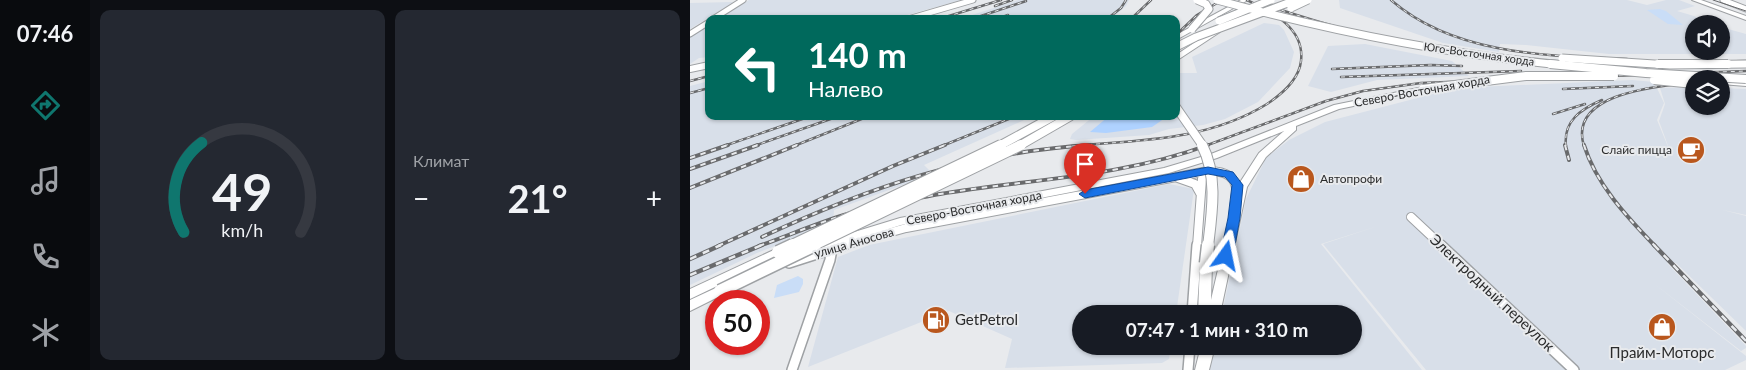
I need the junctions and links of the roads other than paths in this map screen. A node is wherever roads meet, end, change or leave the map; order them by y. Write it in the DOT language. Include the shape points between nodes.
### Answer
graph roads {
  1 [pos="742,0"];
  2 [pos="973,0"];
  3 [pos="1197,0"];
  4 [pos="1217,0"];
  5 [pos="1239,0"];
  6 [pos="1245,0"];
  7 [pos="1271,0"];
  8 [pos="1296,0"];
  9 [pos="1308,0"];
  10 [pos="1694,0"];
  11 [pos="1705,0"];
  12 [pos="1723,0"];
  13 [pos="1746,9"];
  14 [pos="1746,14"];
  15 [pos="719,15"];
  16 [pos="922,15"];
  17 [pos="1746,18"];
  18 [pos="705,25"];
  19 [pos="1192,29"];
  20 [pos="1217,32"];
  21 [pos="690,34"];
  22 [pos="1180,36"];
  23 [pos="1180,37"];
  24 [pos="1384,40"];
  25 [pos="1180,46"];
  26 [pos="1180,46"];
  27 [pos="1510,54"];
  28 [pos="1180,56"];
  29 [pos="1746,64"];
  30 [pos="705,66"];
  31 [pos="690,69"];
  32 [pos="1746,74"];
  33 [pos="1746,79"];
  34 [pos="1685,80"];
  35 [pos="1685,83"];
  36 [pos="1730,84"];
  37 [pos="1746,85"];
  38 [pos="1180,114"];
  39 [pos="1316,115"];
  40 [pos="1047,120"];
  41 [pos="1064,120"];
  42 [pos="1208,171"];
  43 [pos="1172,177"];
  44 [pos="1201,197"];
  45 [pos="1411,216"];
  46 [pos="1234,218"];
  47 [pos="832,249"];
  48 [pos="783,260"];
  49 [pos="744,278"];
  50 [pos="690,295"];
  51 [pos="690,305"];
  52 [pos="1193,305"];
  53 [pos="1204,305"];
  54 [pos="1216,305"];
  55 [pos="1189,355"];
  56 [pos="1203,355"];
  57 [pos="1206,355"];
  58 [pos="792,370"];
  59 [pos="1188,370"];
  60 [pos="1202,370"];
  61 [pos="1574,370"];
  1 -- 15 [label="street"];
  2 -- 16 [label="street"];
  3 -- 19 [label="main road, bridge" via="1209,9"];
  4 -- 24 [label="main road, Юго-Восточная хорда, bridge"];
  5 -- 27 [label="main road, bridge" via="1371,32"];
  6 -- 19 [label="main road, bridge"];
  7 -- 23 [label="main road, bridge"];
  8 -- 25 [label="main road, bridge" via="1203,34"];
  9 -- 20 [label="main road, bridge" via="1256,21"];
  10 -- 17 [label="main road"];
  11 -- 14 [label="main road"];
  12 -- 13 [label="street"];
  18 -- 21 [label="street"];
  19 -- 22 [label="main road"];
  20 -- 26 [label="main road, bridge"];
  20 -- 28 [label="main road"];
  24 -- 33 [label="main road, Юго-Восточная хорда, bridge" via="1545,63"];
  24 -- 35 [label="main road, bridge" via="1484,59"];
  27 -- 29 [label="main road, bridge" via="1660,65"];
  27 -- 32 [label="main road, bridge" via="1629,68"];
  30 -- 31 [label="street"];
  34 -- 39 [label="main road, Северо-Восточная хорда, bridge" via="1526,76 1382,96"];
  36 -- 37 [label="main road"];
  38 -- 53 [label="main road, bridge" via="1203,148 1210,165 1212,197"];
  39 -- 46 [label="main road" via="1286,133 1262,155 1242,188"];
  39 -- 48 [label="main road, Северо-Восточная хорда, bridge" via="1190,165 900,222"];
  40 -- 50 [label="main road, bridge" via="986,154"];
  41 -- 48 [label="main road, Северо-Восточная хорда, bridge" via="1021,145"];
  42 -- 43 [label="street, улица Аносова"];
  42 -- 44 [label="street" via="1202,179"];
  42 -- 46 [label="street" via="1229,174 1236,181"];
  43 -- 44 [label="street" via="1195,184"];
  43 -- 47 [label="street, улица Аносова" via="906,228"];
  44 -- 52 [label="street"];
  45 -- 61 [label="street, Электродный переулок"];
  46 -- 54 [label="main road"];
  47 -- 49 [label="street, улица Аносова"];
  47 -- 58 [label="street"];
  48 -- 51 [label="main road, Северо-Восточная хорда, bridge"];
  49 -- 50 [label="street, улица Аносова"];
  49 -- 51 [label="street, улица Аносова"];
  55 -- 59 [label="street"];
  56 -- 60 [label="main road"];
  57 -- 60 [label="main road"];
}
